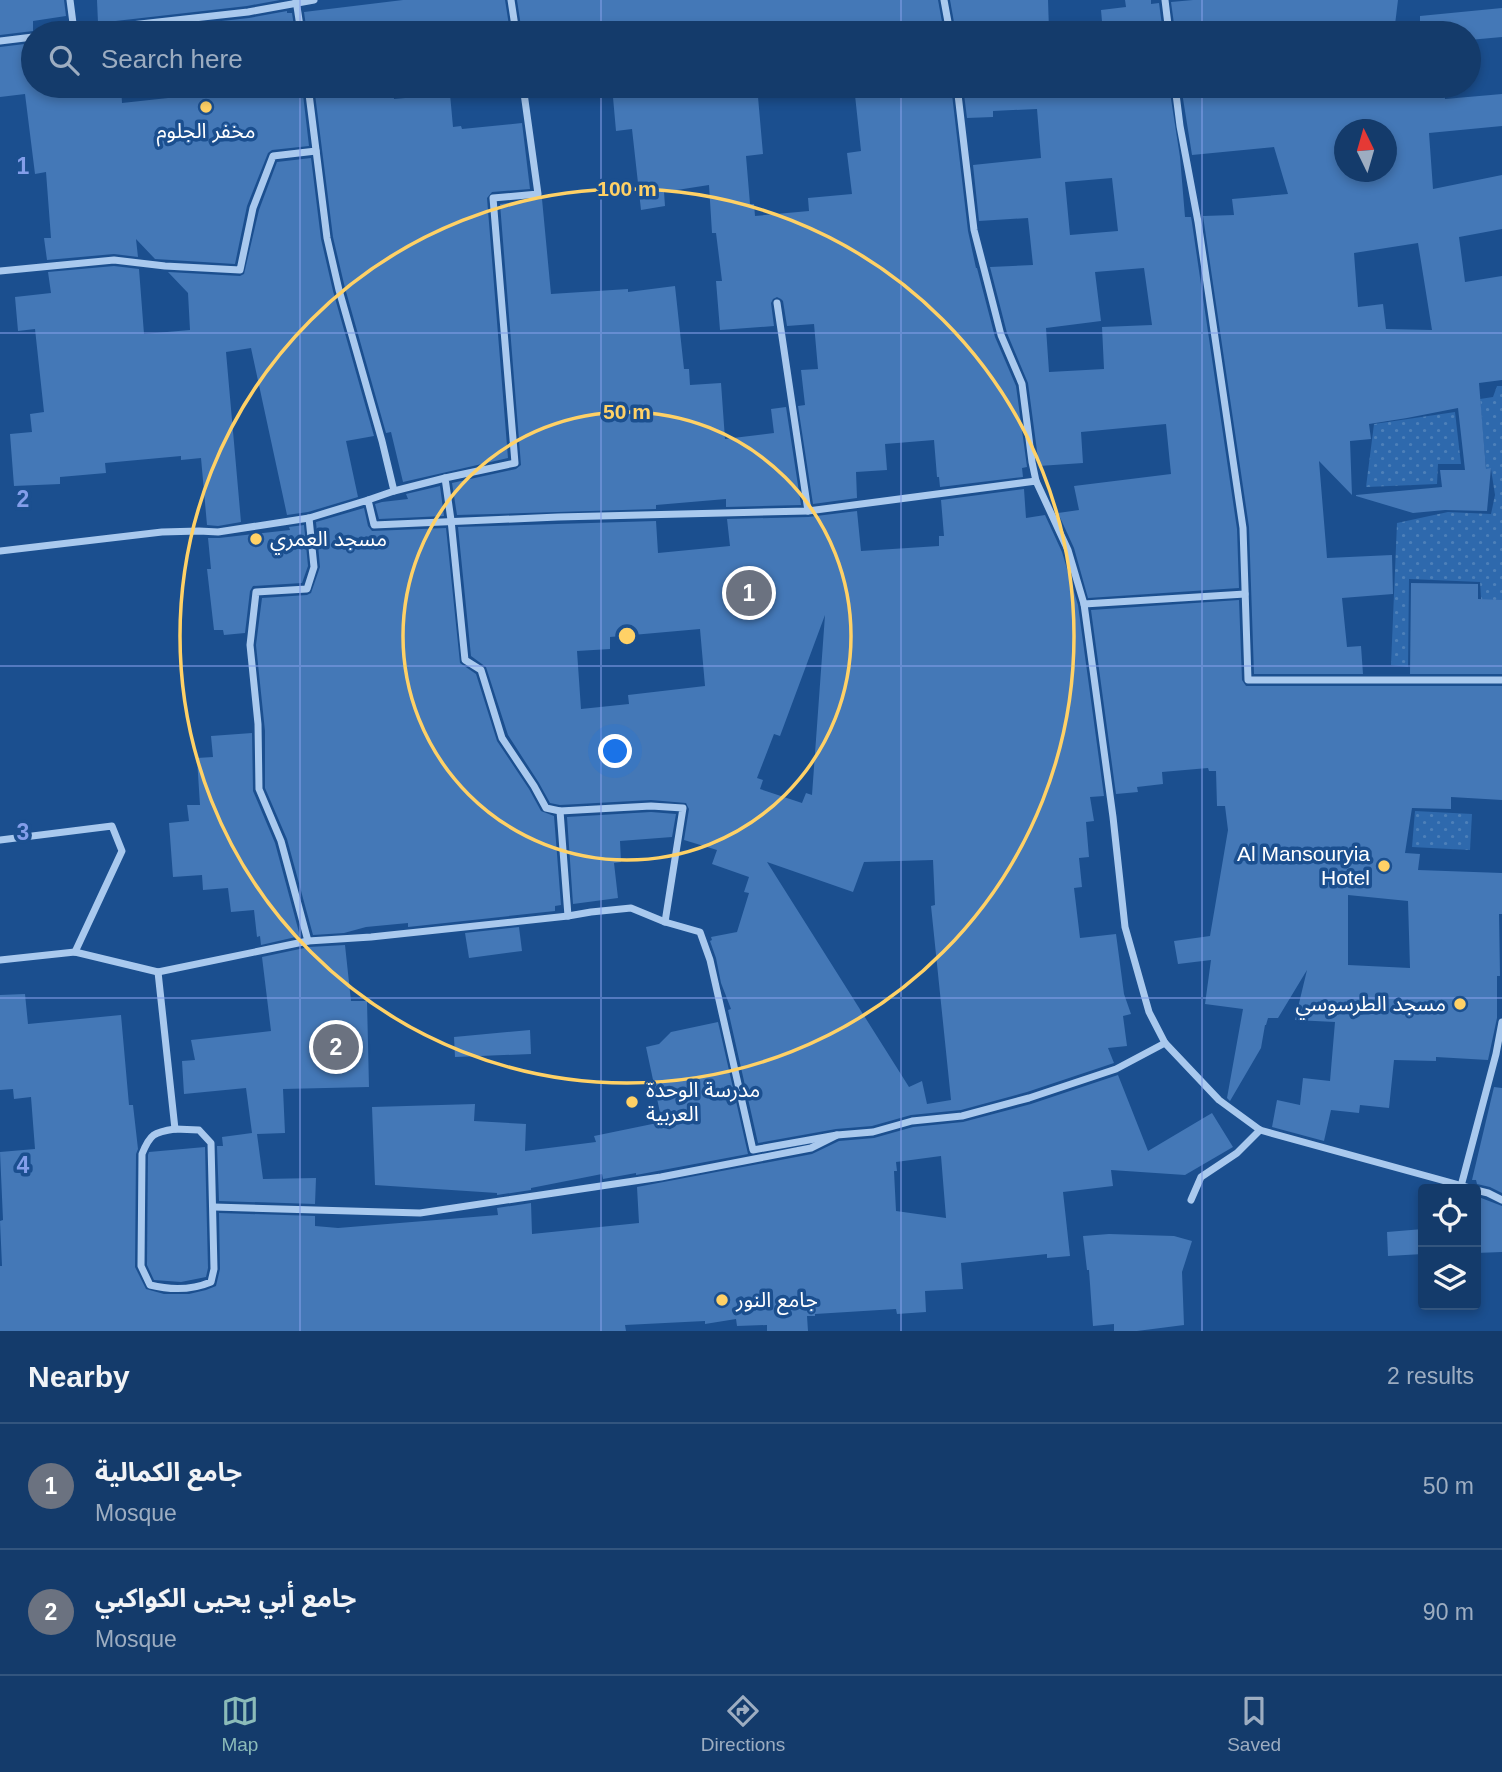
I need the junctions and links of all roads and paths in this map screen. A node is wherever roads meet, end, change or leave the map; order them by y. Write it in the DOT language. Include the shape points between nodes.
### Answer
graph roads {
  1 [pos="70,0"];
  2 [pos="314,0"];
  3 [pos="512,0"];
  4 [pos="944,0"];
  5 [pos="1165,0"];
  6 [pos="297,1"];
  7 [pos="73,21"];
  8 [pos="166,21"];
  9 [pos="300,21"];
  10 [pos="515,21"];
  11 [pos="948,21"];
  12 [pos="1168,21"];
  13 [pos="21,38"];
  14 [pos="0,41"];
  15 [pos="309,98"];
  16 [pos="525,98"];
  17 [pos="958,98"];
  18 [pos="1176,98"];
  19 [pos="316,151"];
  20 [pos="0,271"];
  21 [pos="777,303"];
  22 [pos="444,478"];
  23 [pos="1036,481"];
  24 [pos="394,491"];
  25 [pos="368,500"];
  26 [pos="808,511"];
  27 [pos="309,518"];
  28 [pos="452,520"];
  29 [pos="0,551"];
  30 [pos="1245,594"];
  31 [pos="1084,604"];
  32 [pos="1502,680"];
  33 [pos="560,811"];
  34 [pos="0,840"];
  35 [pos="568,916"];
  36 [pos="665,922"];
  37 [pos="308,941"];
  38 [pos="75,952"];
  39 [pos="0,960"];
  40 [pos="158,972"];
  41 [pos="1502,1022"];
  42 [pos="1165,1043"];
  43 [pos="175,1129"];
  44 [pos="1260,1130"];
  45 [pos="836,1135"];
  46 [pos="1454,1184"];
  47 [pos="1462,1184"];
  48 [pos="1481,1191"];
  49 [pos="1191,1200"];
  50 [pos="1502,1200"];
  51 [pos="214,1207"];
  1 -- 7 [label="street"];
  2 -- 6 [label="street"];
  3 -- 10 [label="street"];
  4 -- 11 [label="street"];
  5 -- 12 [label="street"];
  6 -- 8 [label="street" via="248,12"];
  6 -- 9 [label="street"];
  13 -- 14 [label="street"];
  15 -- 19 [label="street"];
  16 -- 22 [label="street" via="537,194 493,198 515,463"];
  17 -- 23 [label="street" via="974,230 1001,334 1022,384"];
  18 -- 30 [label="street" via="1243,528"];
  19 -- 20 [label="street" via="273,156 253,208 240,270 114,260"];
  19 -- 24 [label="street" via="327,238"];
  21 -- 26 [label="street"];
  22 -- 24 [label="street"];
  22 -- 28 [label="street"];
  23 -- 26 [label="street"];
  23 -- 31 [label="street" via="1068,550"];
  24 -- 25 [label="street"];
  25 -- 27 [label="street"];
  25 -- 28 [label="street" via="374,525"];
  26 -- 28 [label="street"];
  27 -- 29 [label="street" via="218,532 162,532"];
  27 -- 37 [label="street" via="314,567 307,589 256,592 250,645 259,789 281,841"];
  28 -- 33 [label="street" via="465,660 481,670 502,738 546,808"];
  30 -- 31 [label="street"];
  30 -- 32 [label="street" via="1248,680"];
  31 -- 42 [label="street" via="1125,927 1149,1012"];
  33 -- 35 [label="street"];
  33 -- 36 [label="street" via="683,808"];
  34 -- 38 [label="street" via="112,825 122,852"];
  35 -- 36 [label="street" via="631,908"];
  35 -- 37 [label="street"];
  36 -- 45 [label="street" via="700,932 753,1150"];
  37 -- 40 [label="street"];
  38 -- 39 [label="street"];
  38 -- 40 [label="street"];
  40 -- 43 [label="street"];
  41 -- 47 [label="street"];
  42 -- 44 [label="street" via="1219,1100"];
  42 -- 45 [label="street" via="1116,1069 1030,1098 962,1116"];
  43 -- 51 [label="street" via="199,1130 211,1143"];
  43 -- 51 [label="street" via="158,1131 142,1153 141,1266 150,1285 164,1289 211,1282"];
  44 -- 46 [label="street"];
  44 -- 49 [label="street" via="1237,1153 1201,1177"];
  45 -- 51 [label="street" via="811,1148 661,1177 420,1213"];
  48 -- 50 [label="street"];
}
